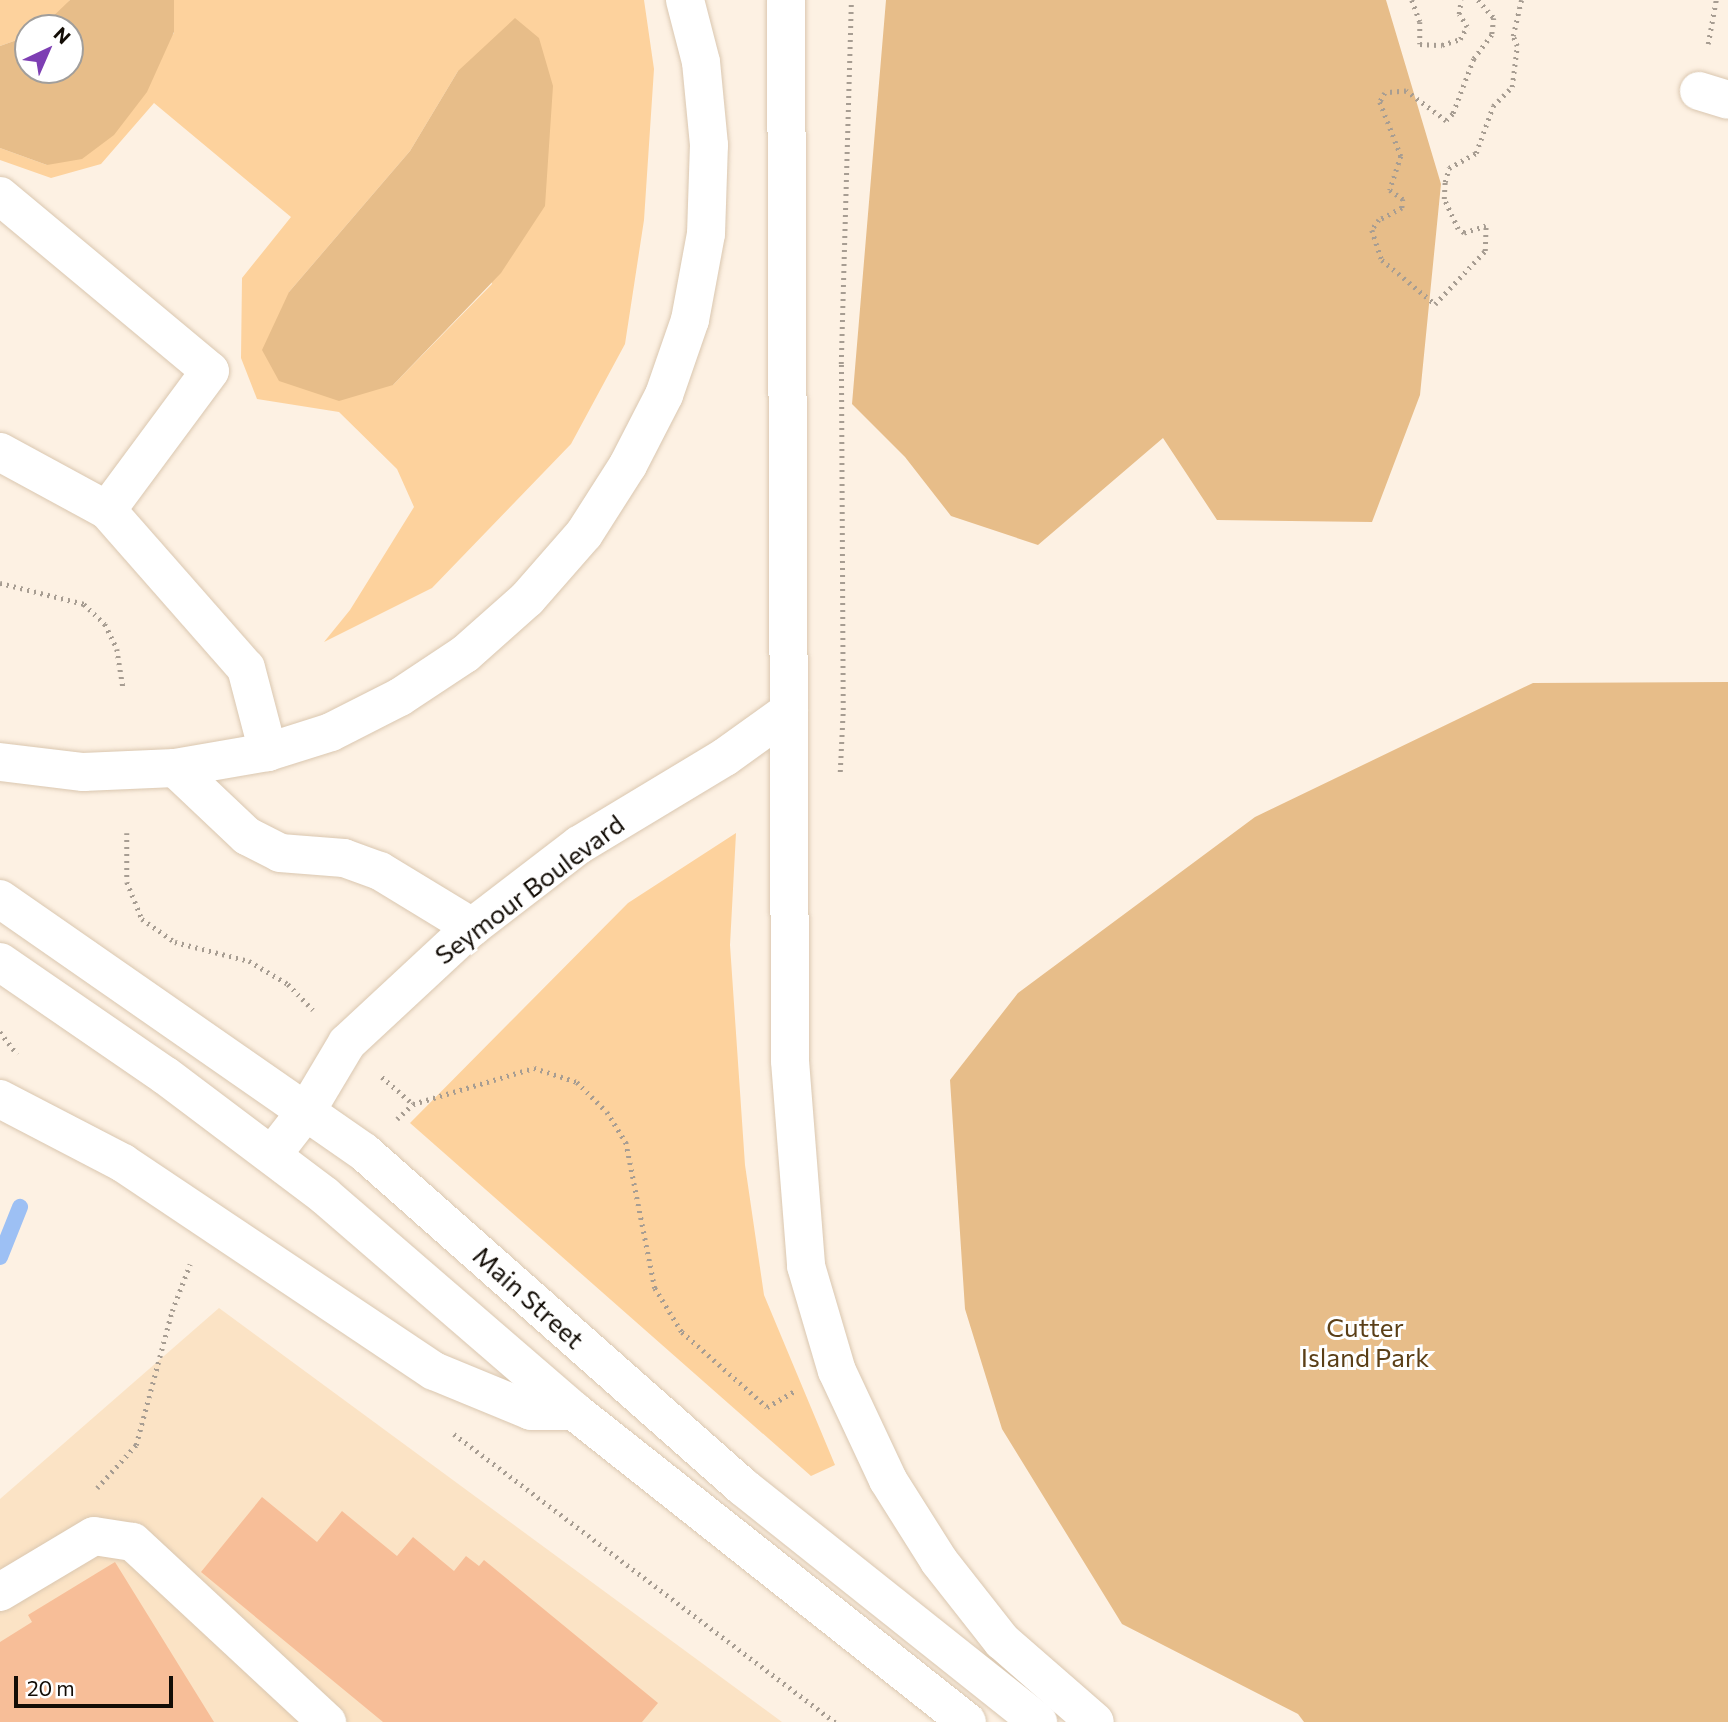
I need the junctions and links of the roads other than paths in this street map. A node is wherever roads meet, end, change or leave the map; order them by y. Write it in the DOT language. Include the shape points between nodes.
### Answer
graph roads {
  1 [pos="685,0"];
  2 [pos="786,0"];
  3 [pos="0,196"];
  4 [pos="0,452"];
  5 [pos="107,510"];
  6 [pos="789,711"];
  7 [pos="268,752"];
  8 [pos="0,762"];
  9 [pos="175,768"];
  10 [pos="0,899"];
  11 [pos="472,927"];
  12 [pos="0,962"];
  13 [pos="0,1099"];
  14 [pos="307,1110"];
  15 [pos="272,1155"];
  16 [pos="573,1411"];
  17 [pos="0,1592"];
  18 [pos="324,1721"];
  19 [pos="967,1722"];
  20 [pos="1038,1722"];
  21 [pos="1095,1722"];
  1 -- 7 [label="main road" via="701,62 709,145 706,234 690,320 664,394 628,465 584,534 527,599 465,654 400,697 331,733"];
  2 -- 6 [label="main road"];
  3 -- 5 [label="main road" via="210,371"];
  4 -- 5 [label="main road"];
  5 -- 7 [label="main road" via="246,668"];
  6 -- 11 [label="main road, Seymour Boulevard" via="725,757 579,845"];
  6 -- 21 [label="main road" via="790,1061 795,1160 806,1266 837,1371 888,1480 939,1561 1002,1641"];
  7 -- 9 [label="main road"];
  8 -- 9 [label="main road" via="83,772"];
  9 -- 11 [label="main road" via="247,836 280,853 344,858 380,871"];
  10 -- 14 [label="main road, Main Street"];
  11 -- 14 [label="main road, Seymour Boulevard" via="347,1043"];
  12 -- 15 [label="main road"];
  13 -- 16 [label="main road" via="123,1163 434,1371 531,1411"];
  14 -- 15 [label="main road, Seymour Boulevard"];
  14 -- 20 [label="main road, Main Street" via="382,1166 743,1488"];
  15 -- 16 [label="main road"];
  16 -- 19 [label="main road"];
  17 -- 18 [label="main road" via="93,1536 133,1542"];
}
